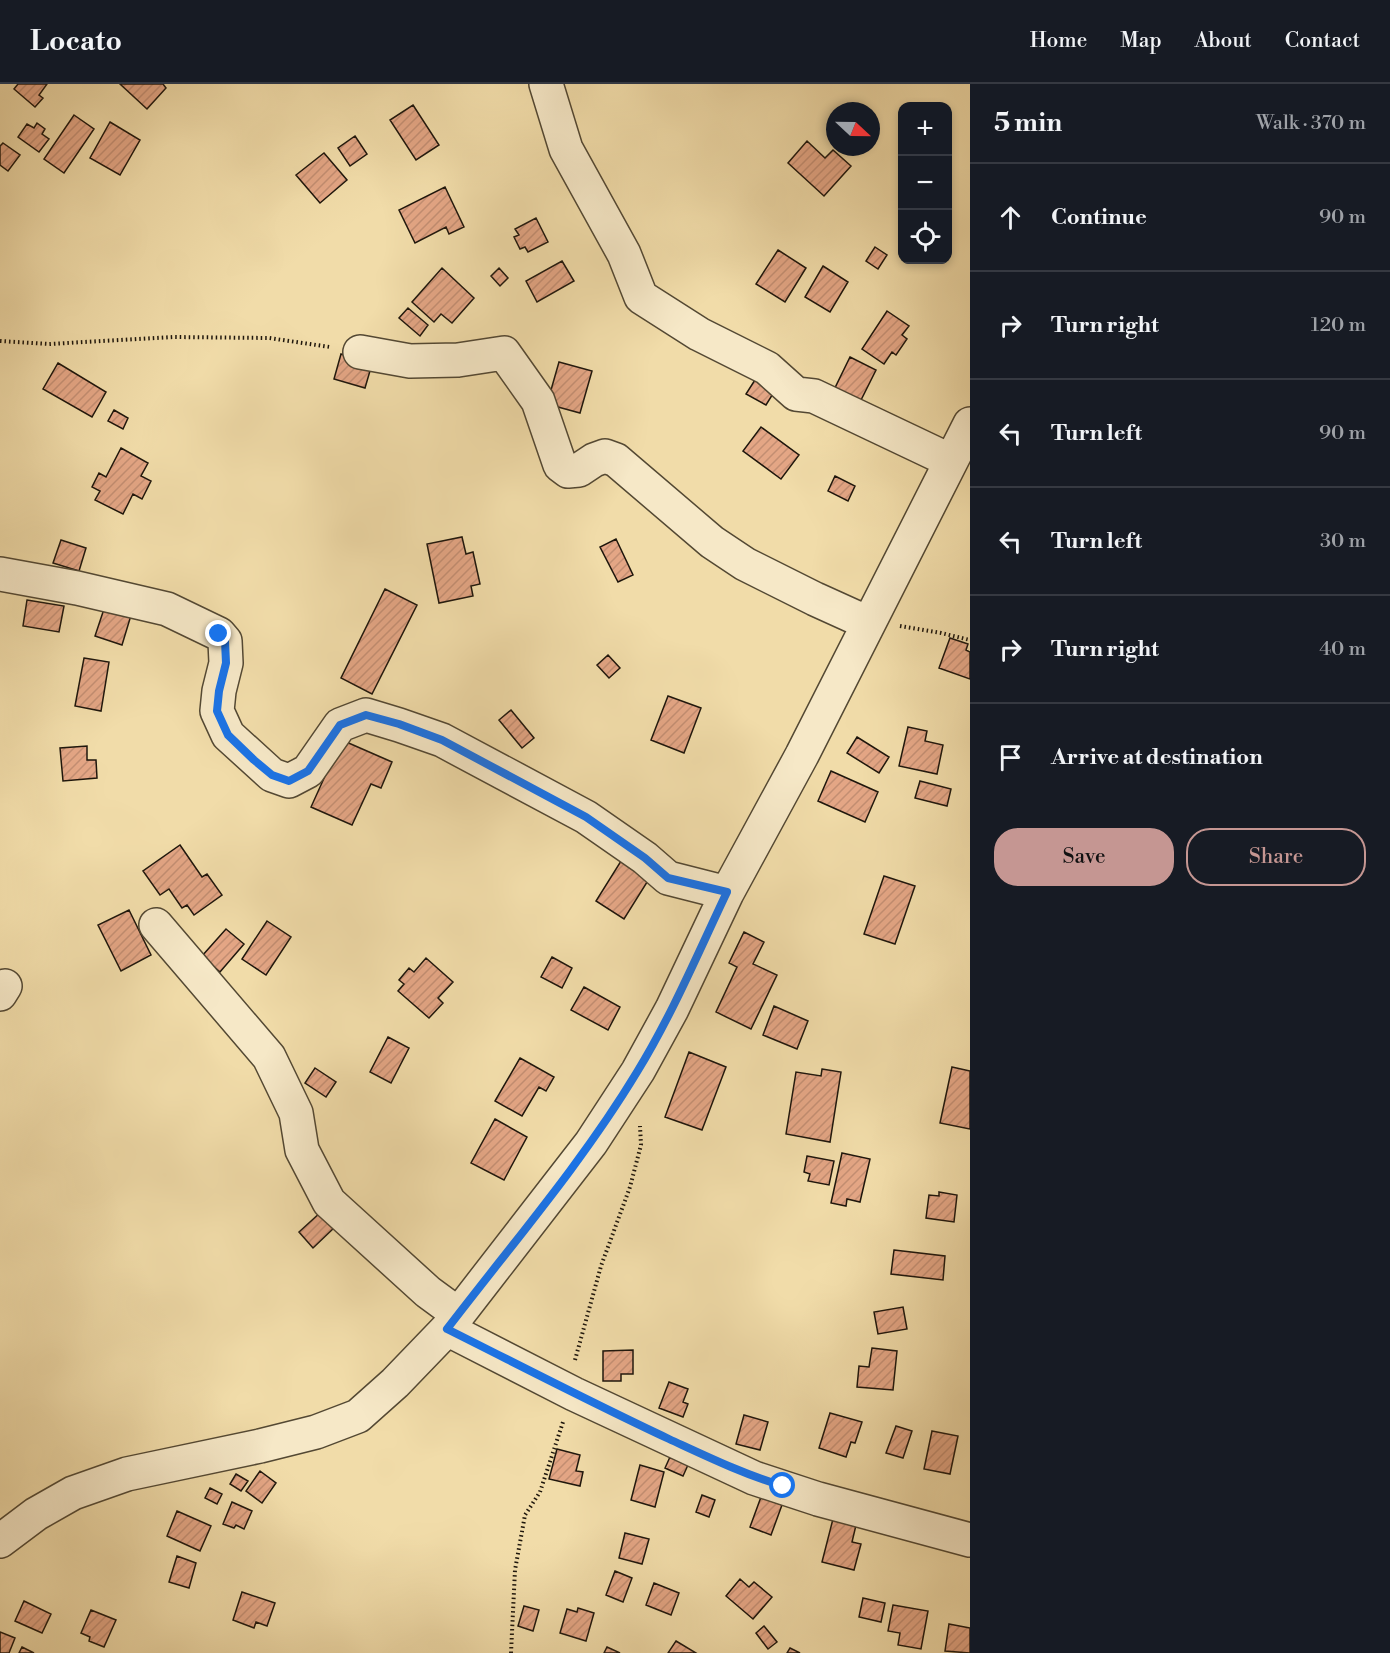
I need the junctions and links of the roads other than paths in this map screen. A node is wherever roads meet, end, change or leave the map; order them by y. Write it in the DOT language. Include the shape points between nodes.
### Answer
graph roads {
  1 [pos="546,84"];
  2 [pos="360,352"];
  3 [pos="970,424"];
  4 [pos="951,461"];
  5 [pos="0,574"];
  6 [pos="868,623"];
  7 [pos="727,892"];
  8 [pos="156,925"];
  9 [pos="453,1321"];
  10 [pos="970,1540"];
  11 [pos="0,1541"];
  1 -- 4 [label="street" via="566,149 624,254 641,297 699,334 767,368 796,394 814,396"];
  2 -- 6 [label="street" via="410,361 504,354 538,400 560,465 568,471 579,470 605,456 616,460 712,542 745,564"];
  3 -- 4 [label="street"];
  4 -- 6 [label="street"];
  5 -- 7 [label="street" via="167,609 219,634 225,641 226,663 217,711 228,735 272,775 289,781 308,771 340,725 366,715 442,740 586,817 668,878"];
  6 -- 7 [label="street"];
  7 -- 9 [label="street" via="638,1071 591,1143"];
  8 -- 9 [label="street" via="269,1057 296,1113 302,1150 329,1202 428,1292"];
  9 -- 10 [label="street" via="574,1394 754,1478"];
  9 -- 11 [label="street" via="358,1416 316,1432 128,1474 73,1493"];
}
